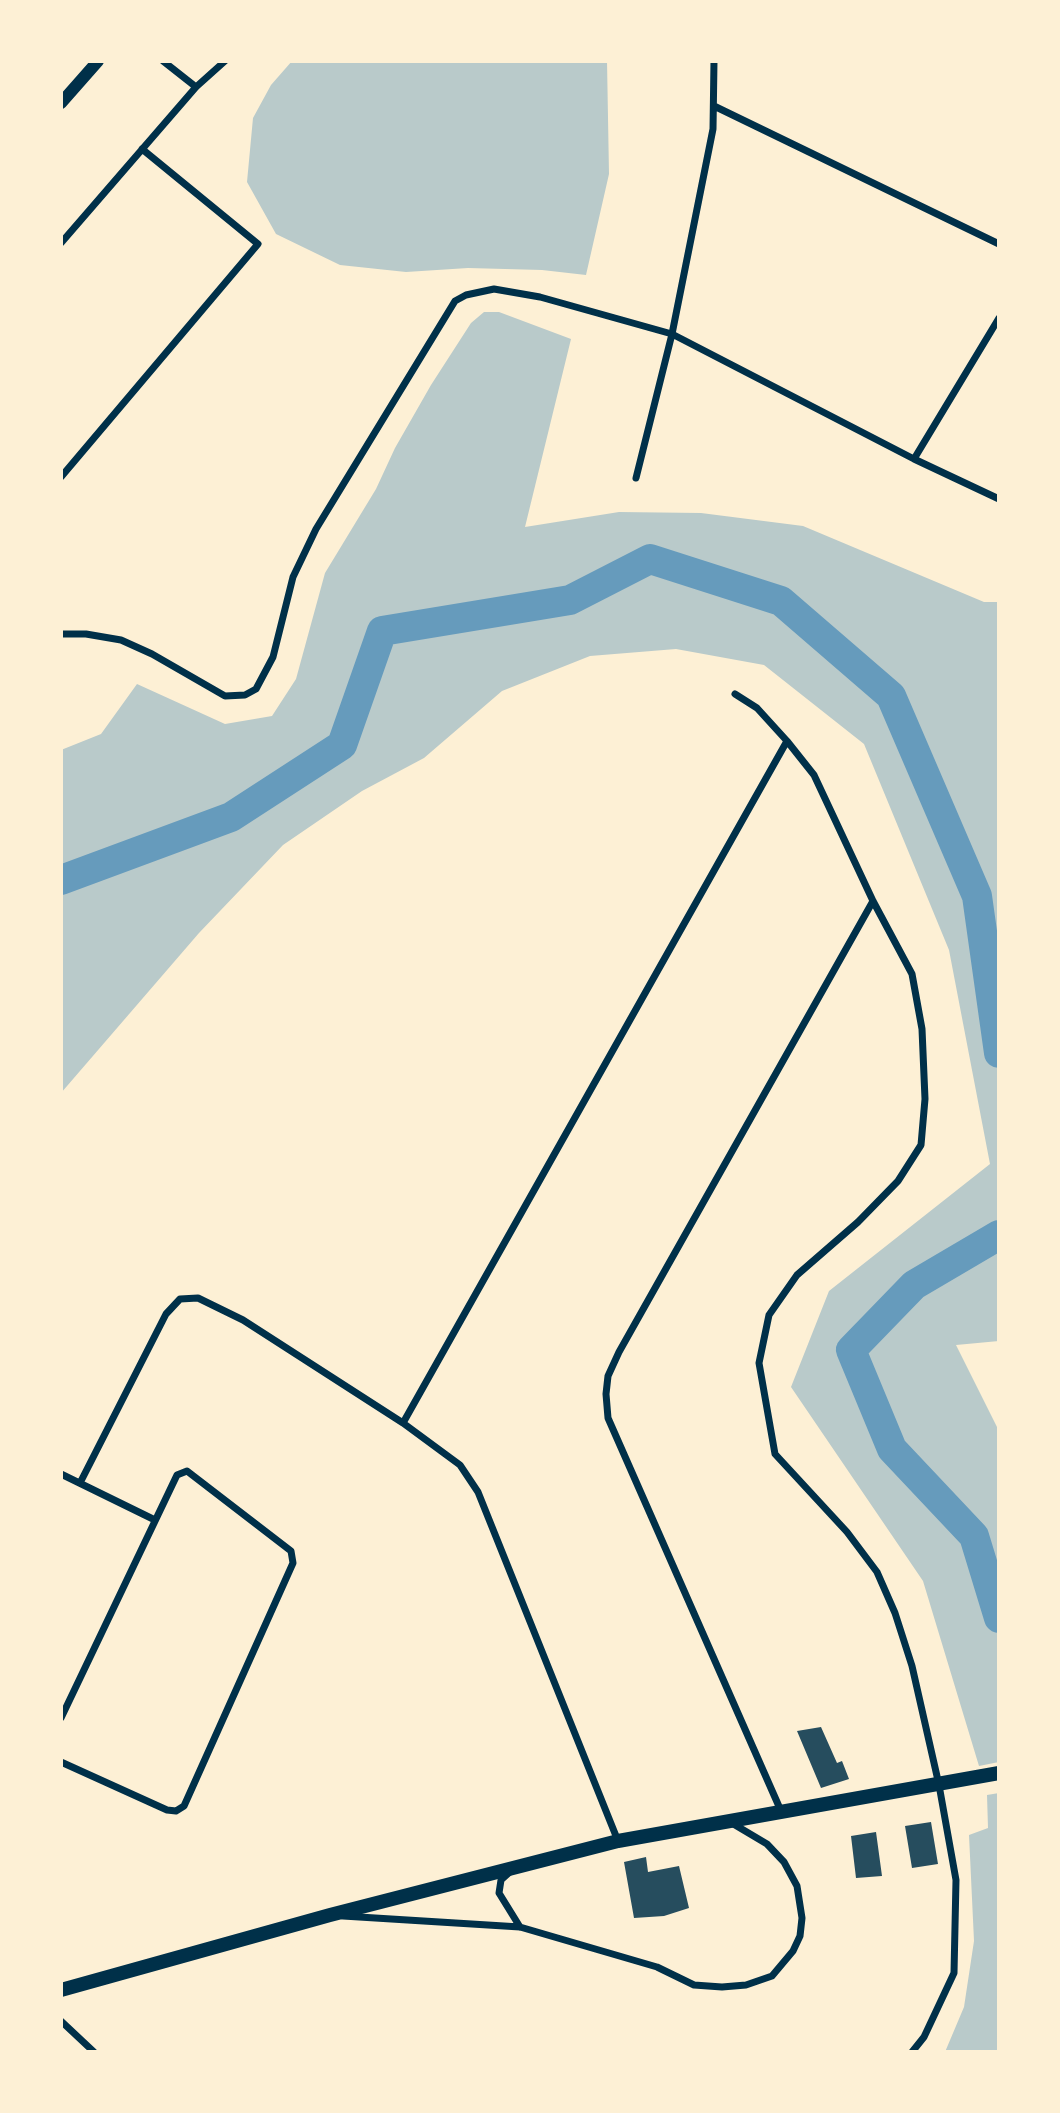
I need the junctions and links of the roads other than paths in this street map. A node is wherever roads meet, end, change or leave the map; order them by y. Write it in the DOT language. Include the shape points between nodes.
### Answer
graph roads {
  1 [pos="98,61"];
  2 [pos="163,61"];
  3 [pos="225,61"];
  4 [pos="714,61"];
  5 [pos="196,87"];
  6 [pos="61,103"];
  7 [pos="714,106"];
  8 [pos="142,149"];
  9 [pos="61,243"];
  10 [pos="999,244"];
  11 [pos="999,318"];
  12 [pos="672,334"];
  13 [pos="914,458"];
  14 [pos="61,477"];
  15 [pos="636,478"];
  16 [pos="999,499"];
  17 [pos="61,634"];
  18 [pos="735,694"];
  19 [pos="787,741"];
  20 [pos="873,901"];
  21 [pos="403,1423"];
  22 [pos="61,1474"];
  23 [pos="80,1483"];
  24 [pos="155,1520"];
  25 [pos="61,1718"];
  26 [pos="61,1762"];
  27 [pos="999,1773"];
  28 [pos="939,1785"];
  29 [pos="781,1812"];
  30 [pos="730,1821"];
  31 [pos="618,1841"];
  32 [pos="513,1869"];
  33 [pos="330,1915"];
  34 [pos="520,1927"];
  35 [pos="61,1990"];
  36 [pos="61,2021"];
  37 [pos="94,2052"];
  38 [pos="912,2052"];
  1 -- 6 [label="street"];
  2 -- 5 [label="street"];
  3 -- 5 [label="street"];
  4 -- 7 [label="street"];
  5 -- 8 [label="street"];
  7 -- 10 [label="street"];
  7 -- 12 [label="street"];
  8 -- 9 [label="street"];
  8 -- 14 [label="street" via="258,244"];
  11 -- 13 [label="street"];
  12 -- 13 [label="street"];
  12 -- 15 [label="street"];
  12 -- 17 [label="street" via="540,297 494,289 455,301 316,529 293,577 273,657 256,689 245,695 225,696 121,640"];
  13 -- 16 [label="street"];
  18 -- 19 [label="street" via="757,709"];
  19 -- 20 [label="street" via="814,775"];
  19 -- 21 [label="street"];
  20 -- 28 [label="street" via="912,974 922,1029 921,1145 898,1181 797,1275 769,1315 759,1363 775,1454 877,1572 895,1613"];
  20 -- 29 [label="street" via="619,1352 606,1394 608,1418"];
  21 -- 23 [label="street" via="243,1320 198,1298 180,1299 166,1314"];
  21 -- 31 [label="street" via="460,1465 478,1492"];
  22 -- 23 [label="street"];
  23 -- 24 [label="street"];
  24 -- 25 [label="street"];
  24 -- 26 [label="street" via="177,1475 187,1471 291,1551 293,1563 184,1807 167,1810"];
  27 -- 28 [label="main road"];
  28 -- 29 [label="main road"];
  28 -- 38 [label="street" via="956,1880 954,1973 924,2037"];
  29 -- 30 [label="main road"];
  30 -- 31 [label="main road"];
  30 -- 34 [label="street" via="767,1844 797,1886 800,1936 772,1976 746,1986 694,1985 657,1967"];
  31 -- 32 [label="main road"];
  32 -- 33 [label="main road"];
  32 -- 34 [label="street" via="501,1880 499,1893"];
  33 -- 34 [label="street"];
  33 -- 35 [label="main road"];
  36 -- 37 [label="street"];
}
